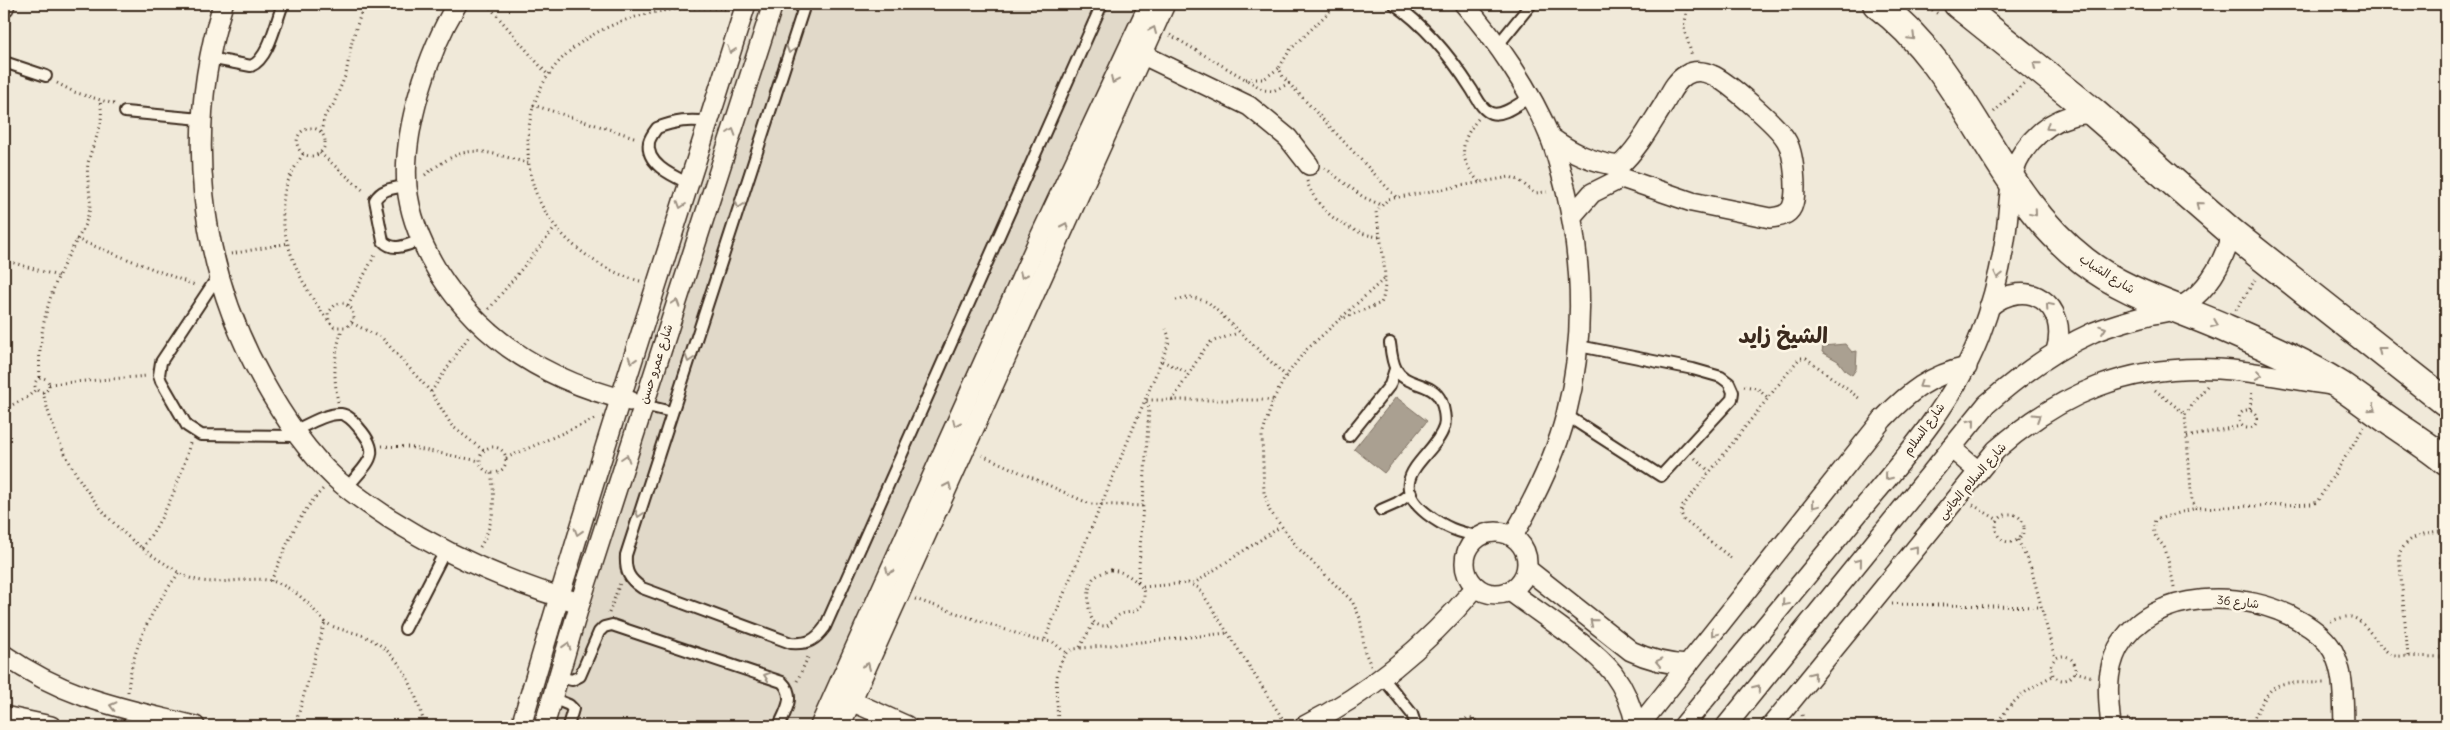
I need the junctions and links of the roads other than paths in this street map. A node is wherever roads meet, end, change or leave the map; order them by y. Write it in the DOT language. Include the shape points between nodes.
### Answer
graph roads {
  1 [pos="221,4"];
  2 [pos="283,4"];
  3 [pos="457,4"];
  4 [pos="773,4"];
  5 [pos="805,4"];
  6 [pos="1102,4"];
  7 [pos="1149,4"];
  8 [pos="1165,4"];
  9 [pos="1394,4"];
  10 [pos="1464,4"];
  11 [pos="1531,4"];
  12 [pos="1877,4"];
  13 [pos="1958,4"];
  14 [pos="745,8"];
  15 [pos="1497,46"];
  16 [pos="1136,51"];
  17 [pos="209,58"];
  18 [pos="4,62"];
  19 [pos="46,76"];
  20 [pos="1530,98"];
  21 [pos="125,112"];
  22 [pos="2094,113"];
  23 [pos="201,119"];
  24 [pos="708,122"];
  25 [pos="1550,137"];
  26 [pos="699,152"];
  27 [pos="723,159"];
  28 [pos="1309,165"];
  29 [pos="1620,172"];
  30 [pos="688,183"];
  31 [pos="2011,183"];
  32 [pos="407,186"];
  33 [pos="1572,216"];
  34 [pos="2232,233"];
  35 [pos="421,240"];
  36 [pos="213,283"];
  37 [pos="1989,307"];
  38 [pos="2177,308"];
  39 [pos="1015,315"];
  40 [pos="1390,343"];
  41 [pos="1579,346"];
  42 [pos="2056,351"];
  43 [pos="1967,366"];
  44 [pos="1395,369"];
  45 [pos="1411,382"];
  46 [pos="2341,386"];
  47 [pos="1385,392"];
  48 [pos="2446,402"];
  49 [pos="618,404"];
  50 [pos="643,405"];
  51 [pos="672,412"];
  52 [pos="1566,415"];
  53 [pos="296,434"];
  54 [pos="1349,436"];
  55 [pos="1952,448"];
  56 [pos="2445,452"];
  57 [pos="1978,471"];
  58 [pos="341,483"];
  59 [pos="1411,492"];
  60 [pos="918,506"];
  61 [pos="1381,510"];
  62 [pos="936,513"];
  63 [pos="1479,536"];
  64 [pos="1514,536"];
  65 [pos="445,551"];
  66 [pos="1527,569"];
  67 [pos="1476,587"];
  68 [pos="1510,591"];
  69 [pos="558,597"];
  70 [pos="580,603"];
  71 [pos="405,629"];
  72 [pos="1615,640"];
  73 [pos="4,655"];
  74 [pos="1599,659"];
  75 [pos="1688,665"];
  76 [pos="558,677"];
  77 [pos="1383,678"];
  78 [pos="552,698"];
  79 [pos="843,698"];
  80 [pos="4,716"];
  81 [pos="51,726"];
  82 [pos="195,726"];
  83 [pos="521,726"];
  84 [pos="544,726"];
  85 [pos="568,726"];
  86 [pos="779,726"];
  87 [pos="820,726"];
  88 [pos="840,726"];
  89 [pos="907,726"];
  90 [pos="1304,726"];
  91 [pos="1416,726"];
  92 [pos="1638,726"];
  93 [pos="1683,726"];
  94 [pos="1726,726"];
  95 [pos="1771,726"];
  96 [pos="2111,726"];
  97 [pos="2344,726"];
  1 -- 17 [label="street"];
  2 -- 17 [label="lane" via="265,52 257,63 251,66"];
  3 -- 32 [label="street" via="419,91 410,133"];
  27 -- 4 [label="street, شارع عمرو حسن, one-way"];
  5 -- 51 [label="lane, one-way"];
  51 -- 6 [label="lane, one-way" via="626,555 625,569 631,581 642,588 782,640 805,644 817,638"];
  7 -- 16 [label="street"];
  16 -- 8 [label="street, one-way" via="1155,26"];
  9 -- 20 [label="lane" via="1432,37 1458,69 1485,111 1502,113"];
  10 -- 15 [label="street"];
  11 -- 15 [label="lane"];
  12 -- 31 [label="street, شارع الشباب, one-way" via="1929,54 1948,78"];
  22 -- 13 [label="street, one-way"];
  14 -- 24 [label="street, شارع عمرو حسن, one-way"];
  15 -- 20 [label="street"];
  16 -- 28 [label="street" via="1249,106 1288,138"];
  16 -- 39 [label="street"];
  17 -- 23 [label="street"];
  18 -- 19 [label="lane"];
  20 -- 25 [label="street"];
  21 -- 23 [label="lane"];
  22 -- 31 [label="street, شارع السلام, one-way" via="2071,116 2050,125 2032,140 2018,160"];
  34 -- 22 [label="street, one-way"];
  23 -- 36 [label="street" via="202,189 214,258"];
  24 -- 26 [label="street, شارع عمرو حسن"];
  24 -- 30 [label="lane" via="672,122 656,128 649,142 650,154 657,164"];
  25 -- 29 [label="street" via="1575,154"];
  25 -- 33 [label="street"];
  26 -- 27 [label="street"];
  26 -- 30 [label="street, شارع عمرو حسن"];
  50 -- 27 [label="street, شارع عمرو حسن, one-way"];
  29 -- 29 [label="street" via="1692,202 1770,218 1782,216 1792,208 1792,152 1786,139 1732,89 1714,75 1701,71 1688,74 1677,82"];
  29 -- 33 [label="street" via="1592,193"];
  30 -- 49 [label="street, شارع عمرو حسن, one-way"];
  31 -- 37 [label="street, شارع السلام, one-way" via="2004,246"];
  31 -- 38 [label="street, شارع الشباب, one-way" via="2051,232 2084,261 2137,294"];
  32 -- 35 [label="street"];
  32 -- 35 [label="lane" via="384,191 375,200 383,241 397,248"];
  33 -- 41 [label="street" via="1581,300"];
  34 -- 38 [label="street" via="2225,256 2213,277 2198,295"];
  48 -- 34 [label="street, one-way"];
  35 -- 49 [label="street" via="446,284 478,323 502,344 551,374"];
  36 -- 53 [label="street" via="251,360"];
  36 -- 53 [label="lane" via="161,362 159,375 187,426 209,436"];
  42 -- 37 [label="street, one-way" via="2060,337 2059,322 2053,309 2042,299 2014,293"];
  37 -- 43 [label="street, شارع السلام"];
  42 -- 38 [label="street, one-way" via="2095,332"];
  38 -- 46 [label="street, شارع الشباب, one-way" via="2235,316 2289,357"];
  39 -- 60 [label="street, one-way"];
  62 -- 39 [label="street, one-way" via="966,448"];
  40 -- 44 [label="lane"];
  41 -- 52 [label="street"];
  41 -- 52 [label="lane" via="1721,377 1729,383 1732,398 1663,475 1656,475"];
  55 -- 42 [label="street, one-way" via="1988,404 2020,375"];
  43 -- 75 [label="street, one-way" via="1944,372 1921,385 1883,419"];
  43 -- 93 [label="street, شارع السلام, one-way" via="1883,484"];
  44 -- 45 [label="lane"];
  44 -- 47 [label="lane"];
  45 -- 47 [label="lane"];
  45 -- 59 [label="lane" via="1432,390 1441,399 1444,426 1439,438 1413,468"];
  46 -- 56 [label="street, شارع الشباب, one-way"];
  57 -- 46 [label="street, شارع السلام الجانبى, one-way" via="2026,424 2060,403 2098,386 2137,375 2178,369 2219,369"];
  47 -- 54 [label="lane"];
  49 -- 50 [label="street"];
  49 -- 69 [label="street, شارع عمرو حسن, one-way"];
  50 -- 51 [label="lane"];
  70 -- 50 [label="street, شارع عمرو حسن, one-way"];
  52 -- 64 [label="street" via="1535,498"];
  53 -- 58 [label="street"];
  53 -- 58 [label="lane" via="325,418 342,414 350,418 367,437 372,449 371,457"];
  55 -- 57 [label="street"];
  94 -- 55 [label="street, one-way"];
  95 -- 57 [label="street, شارع السلام الجانبى, one-way"];
  58 -- 65 [label="street" via="403,527"];
  59 -- 61 [label="lane"];
  59 -- 63 [label="lane" via="1416,503 1438,522 1454,531"];
  60 -- 62 [label="street"];
  60 -- 79 [label="street, one-way"];
  79 -- 62 [label="street, one-way" via="900,594"];
  63 -- 64 [label="street" via="1502,532"];
  63 -- 67 [label="street" via="1470,544 1465,561 1468,578"];
  64 -- 66 [label="street" via="1527,556"];
  65 -- 69 [label="street"];
  65 -- 71 [label="lane"];
  66 -- 68 [label="street" via="1521,582"];
  72 -- 66 [label="street, one-way"];
  67 -- 68 [label="street" via="1487,593"];
  67 -- 77 [label="street" via="1448,620"];
  68 -- 74 [label="street"];
  69 -- 70 [label="street"];
  69 -- 83 [label="street, شارع عمرو حسن"];
  76 -- 70 [label="street, شارع عمرو حسن, one-way"];
  72 -- 74 [label="street"];
  75 -- 72 [label="street, one-way" via="1649,660"];
  82 -- 73 [label="street, one-way" via="92,701 28,672"];
  74 -- 92 [label="street" via="1624,691"];
  75 -- 92 [label="street"];
  76 -- 78 [label="street, شارع عمرو حسن"];
  86 -- 76 [label="lane, one-way" via="790,702 788,688 782,682 612,625 604,627 595,639 580,676 572,680"];
  77 -- 90 [label="street" via="1354,699"];
  77 -- 91 [label="lane" via="1412,714"];
  78 -- 84 [label="street, شارع عمرو حسن"];
  78 -- 85 [label="lane" via="573,709"];
  79 -- 87 [label="street"];
  79 -- 88 [label="street"];
  79 -- 89 [label="street"];
  80 -- 81 [label="street"];
  96 -- 97 [label="street, شارع 36" via="2108,682 2119,647 2144,619 2160,610 2200,600 2246,600 2281,611 2322,636 2339,666"];
}
